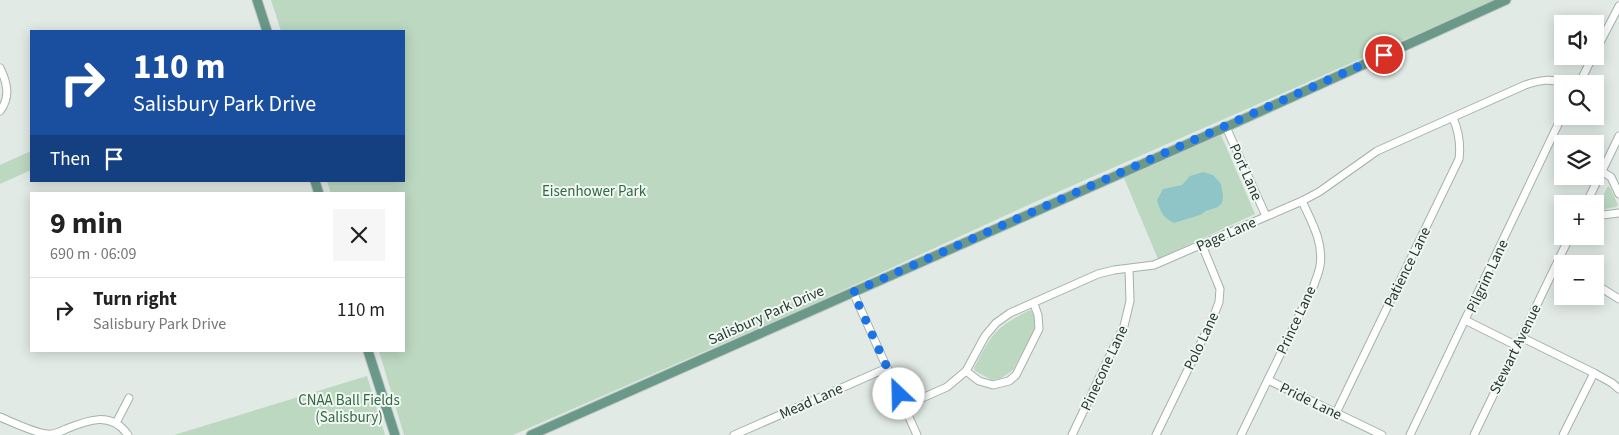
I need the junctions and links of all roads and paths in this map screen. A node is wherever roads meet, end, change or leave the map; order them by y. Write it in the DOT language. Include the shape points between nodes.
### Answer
graph roads {
  1 [pos="257,0"];
  2 [pos="1506,0"];
  3 [pos="1619,6"];
  4 [pos="267,30"];
  5 [pos="1604,35"];
  6 [pos="0,68"];
  7 [pos="1554,80"];
  8 [pos="0,111"];
  9 [pos="1453,118"];
  10 [pos="1558,125"];
  11 [pos="1226,127"];
  12 [pos="1619,136"];
  13 [pos="1604,165"];
  14 [pos="1604,173"];
  15 [pos="1619,194"];
  16 [pos="1302,201"];
  17 [pos="1619,214"];
  18 [pos="1604,215"];
  19 [pos="1266,216"];
  20 [pos="1202,245"];
  21 [pos="1129,269"];
  22 [pos="1554,275"];
  23 [pos="1604,290"];
  24 [pos="853,292"];
  25 [pos="1619,299"];
  26 [pos="1034,304"];
  27 [pos="1466,320"];
  28 [pos="1521,337"];
  29 [pos="1517,346"];
  30 [pos="368,352"];
  31 [pos="887,368"];
  32 [pos="966,371"];
  33 [pos="1594,373"];
  34 [pos="1268,380"];
  35 [pos="1619,389"];
  36 [pos="129,398"];
  37 [pos="904,406"];
  38 [pos="1336,413"];
  39 [pos="0,417"];
  40 [pos="116,423"];
  41 [pos="128,435"];
  42 [pos="395,435"];
  43 [pos="531,435"];
  44 [pos="734,435"];
  45 [pos="917,435"];
  46 [pos="1072,435"];
  47 [pos="1156,435"];
  48 [pos="1241,435"];
  49 [pos="1382,435"];
  50 [pos="1410,435"];
  51 [pos="1474,435"];
  52 [pos="1563,435"];
  1 -- 4 [label="main road"];
  2 -- 11 [label="main road, Salisbury Park Drive"];
  3 -- 5 [label="street"];
  6 -- 8 [label="street" via="6,80 7,94"];
  7 -- 9 [label="street, Page Lane" via="1537,81"];
  9 -- 16 [label="street, Page Lane" via="1377,151"];
  9 -- 38 [label="street, Patience Lane" via="1459,136 1459,159"];
  10 -- 27 [label="street, Pilgrim Lane"];
  11 -- 19 [label="street, Port Lane"];
  11 -- 24 [label="main road, Salisbury Park Drive"];
  12 -- 13 [label="street"];
  14 -- 15 [label="street" via="1611,177"];
  16 -- 19 [label="street, Page Lane"];
  16 -- 34 [label="street, Prince Lane" via="1318,239 1320,266"];
  17 -- 18 [label="street"];
  19 -- 20 [label="street, Page Lane"];
  20 -- 21 [label="street, Page Lane" via="1154,265"];
  20 -- 47 [label="street, Polo Lane" via="1218,283 1219,302"];
  21 -- 26 [label="street, Page Lane" via="1098,274"];
  21 -- 46 [label="street, Pinecone Lane" via="1130,301 1124,326"];
  22 -- 28 [label="street, Stewart Avenue"];
  23 -- 25 [label="street"];
  24 -- 31 [label="street"];
  24 -- 43 [label="main road, Salisbury Park Drive"];
  26 -- 32 [label="street, Page Lane" via="1010,313 996,323"];
  26 -- 32 [label="street" via="1039,329 1016,375 1009,381 993,385 979,381"];
  27 -- 29 [label="street"];
  27 -- 50 [label="street, Pilgrim Lane"];
  28 -- 29 [label="street, Stewart Avenue"];
  28 -- 33 [label="street"];
  29 -- 51 [label="street, Stewart Avenue"];
  30 -- 42 [label="main road"];
  31 -- 37 [label="street"];
  31 -- 44 [label="street, Mead Lane"];
  32 -- 37 [label="street, Page Lane" via="947,387"];
  33 -- 35 [label="street"];
  33 -- 52 [label="street"];
  34 -- 38 [label="street, Pride Lane"];
  34 -- 48 [label="street, Prince Lane"];
  36 -- 40 [label="street"];
  37 -- 45 [label="street"];
  38 -- 49 [label="street, Pride Lane"];
  39 -- 40 [label="street" via="47,434 90,420"];
  40 -- 41 [label="street"];
}
